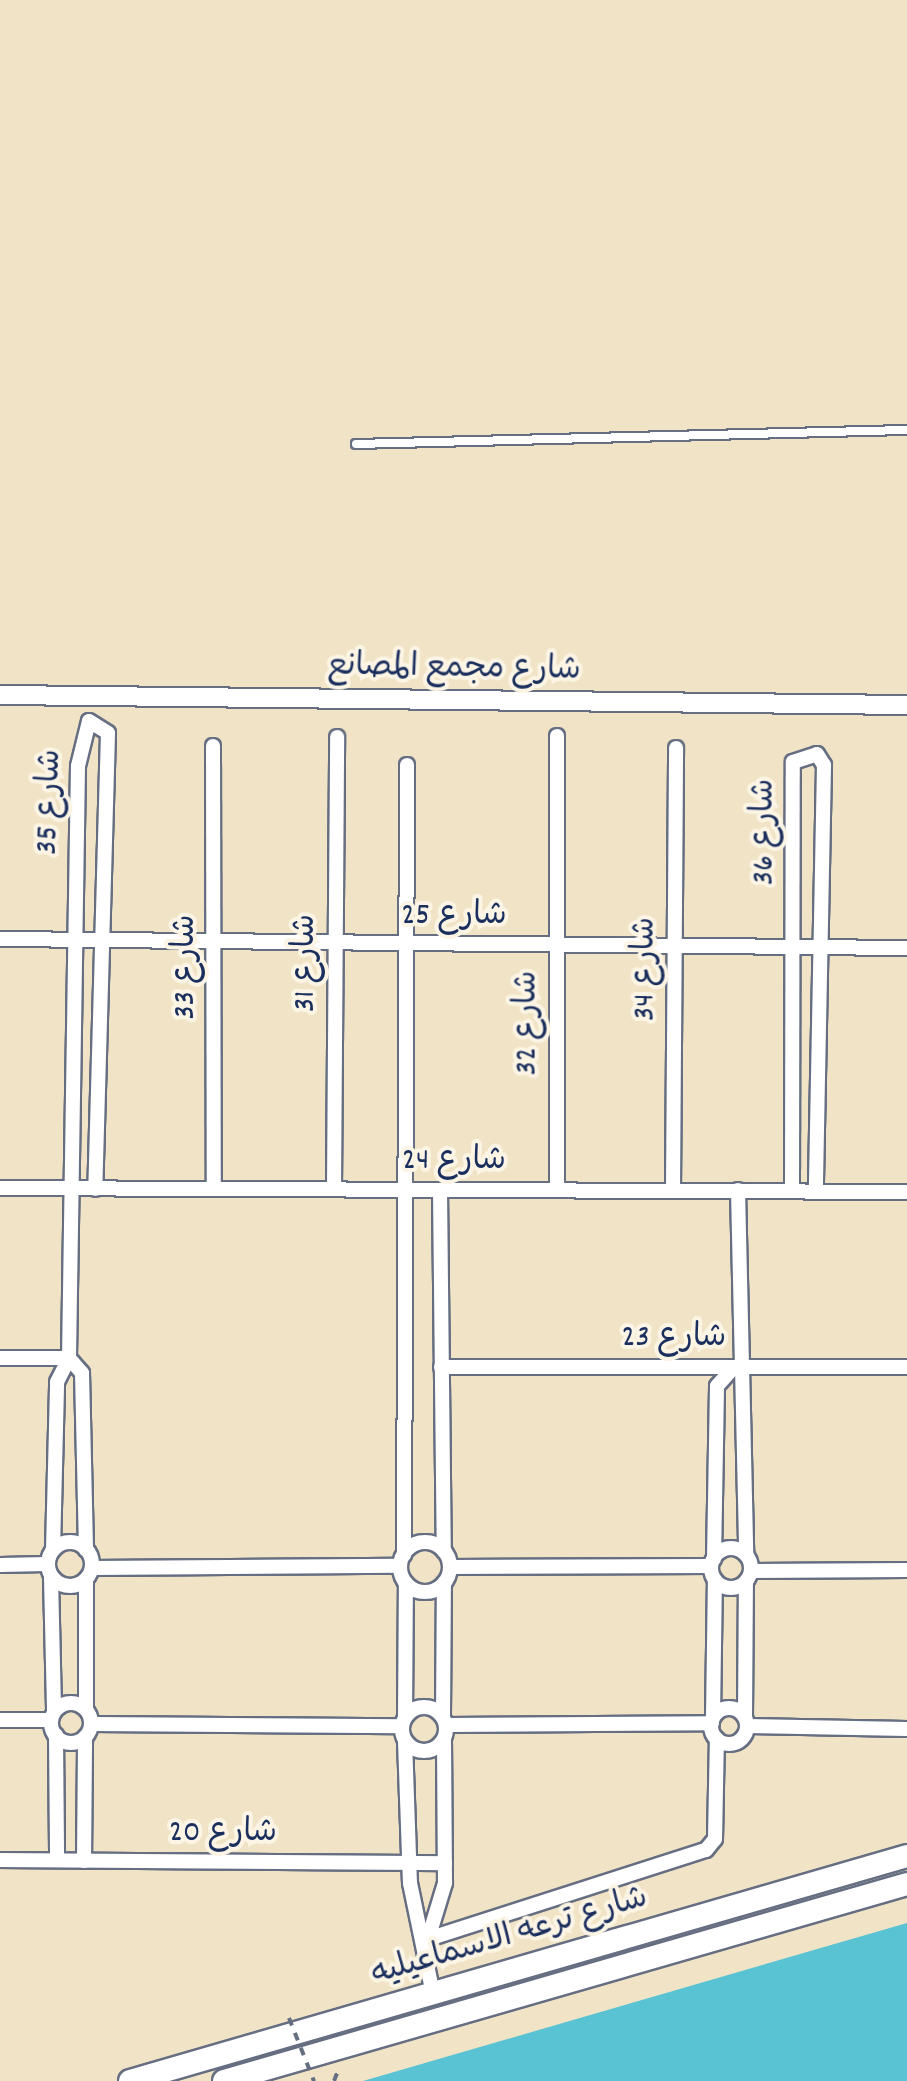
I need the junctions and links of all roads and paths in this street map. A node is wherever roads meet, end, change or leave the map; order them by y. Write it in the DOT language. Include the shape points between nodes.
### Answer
graph roads {
  1 [pos="907,430"];
  2 [pos="356,444"];
  3 [pos="0,694"];
  4 [pos="907,705"];
  5 [pos="558,736"];
  6 [pos="337,737"];
  7 [pos="212,746"];
  8 [pos="676,748"];
  9 [pos="408,765"];
  10 [pos="75,938"];
  11 [pos="103,938"];
  12 [pos="0,939"];
  13 [pos="215,942"];
  14 [pos="334,943"];
  15 [pos="405,944"];
  16 [pos="557,945"];
  17 [pos="675,946"];
  18 [pos="794,947"];
  19 [pos="820,947"];
  20 [pos="907,948"];
  21 [pos="0,1188"];
  22 [pos="95,1188"];
  23 [pos="71,1189"];
  24 [pos="214,1189"];
  25 [pos="334,1189"];
  26 [pos="403,1190"];
  27 [pos="440,1190"];
  28 [pos="557,1190"];
  29 [pos="673,1190"];
  30 [pos="738,1190"];
  31 [pos="792,1190"];
  32 [pos="816,1190"];
  33 [pos="907,1192"];
  34 [pos="0,1358"];
  35 [pos="69,1358"];
  36 [pos="441,1367"];
  37 [pos="735,1367"];
  38 [pos="907,1367"];
  39 [pos="86,1550"];
  40 [pos="444,1550"];
  41 [pos="746,1554"];
  42 [pos="402,1560"];
  43 [pos="50,1564"];
  44 [pos="0,1565"];
  45 [pos="450,1567"];
  46 [pos="714,1568"];
  47 [pos="907,1570"];
  48 [pos="89,1574"];
  49 [pos="748,1577"];
  50 [pos="406,1582"];
  51 [pos="444,1583"];
  52 [pos="53,1716"];
  53 [pos="0,1720"];
  54 [pos="712,1721"];
  55 [pos="746,1721"];
  56 [pos="88,1724"];
  57 [pos="444,1727"];
  58 [pos="404,1728"];
  59 [pos="907,1729"];
  60 [pos="56,1736"];
  61 [pos="717,1739"];
  62 [pos="907,1856"];
  63 [pos="0,1860"];
  64 [pos="57,1860"];
  65 [pos="84,1861"];
  66 [pos="409,1862"];
  67 [pos="445,1863"];
  68 [pos="907,1884"];
  69 [pos="428,1940"];
  70 [pos="433,1994"];
  71 [pos="289,2018"];
  72 [pos="340,2070"];
  73 [pos="130,2081"];
  74 [pos="224,2081"];
  75 [pos="314,2081"];
  76 [pos="334,2081"];
  1 -- 2 [label="lane"];
  3 -- 4 [label="street, شارع مجمع المصانع"];
  5 -- 16 [label="street, شارع 32"];
  6 -- 14 [label="street, شارع 31"];
  7 -- 13 [label="street, شارع 33"];
  8 -- 17 [label="street, شارع 34"];
  9 -- 15 [label="street"];
  10 -- 11 [label="street, شارع 25"];
  10 -- 11 [label="street, شارع 35" via="80,739 84,724 96,721 108,733"];
  10 -- 12 [label="street, شارع 25"];
  10 -- 23 [label="street, شارع 35"];
  11 -- 13 [label="street, شارع 25"];
  11 -- 22 [label="street, شارع 35"];
  13 -- 14 [label="street, شارع 25"];
  13 -- 24 [label="street, شارع 33"];
  14 -- 15 [label="street, شارع 25"];
  14 -- 25 [label="street, شارع 31"];
  15 -- 16 [label="street, شارع 25"];
  15 -- 26 [label="street"];
  16 -- 17 [label="street, شارع 25"];
  16 -- 28 [label="street, شارع 32"];
  17 -- 18 [label="street, شارع 25"];
  17 -- 29 [label="street, شارع 34"];
  18 -- 19 [label="street, شارع 25"];
  18 -- 19 [label="street, شارع 36" via="793,762 817,754"];
  18 -- 31 [label="street, شارع 36"];
  19 -- 20 [label="street, شارع 25"];
  19 -- 32 [label="street, شارع 36"];
  21 -- 23 [label="street, شارع 24"];
  22 -- 23 [label="street, شارع 24"];
  22 -- 24 [label="street, شارع 24"];
  23 -- 35 [label="street, شارع 35"];
  24 -- 25 [label="street, شارع 24"];
  25 -- 26 [label="street, شارع 24"];
  26 -- 27 [label="street, شارع 24"];
  26 -- 42 [label="street"];
  27 -- 28 [label="street, شارع 24"];
  27 -- 36 [label="street"];
  28 -- 29 [label="street, شارع 24"];
  29 -- 30 [label="street, شارع 24"];
  30 -- 31 [label="street, شارع 24"];
  30 -- 37 [label="street"];
  31 -- 32 [label="street, شارع 24"];
  32 -- 33 [label="street, شارع 24"];
  34 -- 35 [label="street"];
  35 -- 39 [label="street" via="82,1373"];
  35 -- 43 [label="street" via="58,1382"];
  36 -- 37 [label="street, شارع 23"];
  36 -- 40 [label="street"];
  37 -- 38 [label="street, شارع 23"];
  37 -- 41 [label="street" via="747,1386"];
  37 -- 46 [label="street" via="717,1386"];
  39 -- 43 [label="street" via="73,1542"];
  39 -- 48 [label="street"];
  40 -- 42 [label="street" via="418,1543"];
  40 -- 45 [label="street"];
  41 -- 46 [label="street" via="733,1548"];
  41 -- 49 [label="street"];
  42 -- 48 [label="street"];
  42 -- 50 [label="street"];
  43 -- 44 [label="street"];
  43 -- 48 [label="street" via="72,1587"];
  43 -- 52 [label="street"];
  45 -- 46 [label="street"];
  45 -- 51 [label="street"];
  46 -- 49 [label="street"];
  46 -- 54 [label="street"];
  47 -- 49 [label="street"];
  48 -- 56 [label="street"];
  49 -- 55 [label="street"];
  50 -- 51 [label="street" via="420,1591"];
  50 -- 58 [label="street"];
  51 -- 57 [label="street"];
  52 -- 53 [label="street"];
  52 -- 56 [label="street" via="73,1702"];
  52 -- 60 [label="street"];
  54 -- 55 [label="street" via="729,1708"];
  54 -- 57 [label="street"];
  54 -- 61 [label="street"];
  55 -- 59 [label="street"];
  55 -- 61 [label="street" via="736,1742"];
  56 -- 58 [label="street"];
  56 -- 60 [label="street"];
  56 -- 65 [label="street"];
  57 -- 58 [label="street" via="428,1706"];
  57 -- 58 [label="street" via="420,1751"];
  57 -- 67 [label="street"];
  58 -- 66 [label="street"];
  60 -- 64 [label="street"];
  61 -- 69 [label="street" via="714,1839 700,1852"];
  62 -- 70 [label="main road, شارع ترعه الاسماعيليه"];
  63 -- 64 [label="street, شارع 20"];
  64 -- 65 [label="street, شارع 20"];
  65 -- 66 [label="street, شارع 20"];
  66 -- 67 [label="street, شارع 20"];
  66 -- 69 [label="street"];
  67 -- 69 [label="street" via="444,1902"];
  68 -- 74 [label="main road, شارع ترعه الاسماعيليه"];
  69 -- 70 [label="street"];
  70 -- 73 [label="main road, شارع ترعه الاسماعيليه"];
  71 -- 75 [label="path, bridge"];
  72 -- 76 [label="path"];
}
